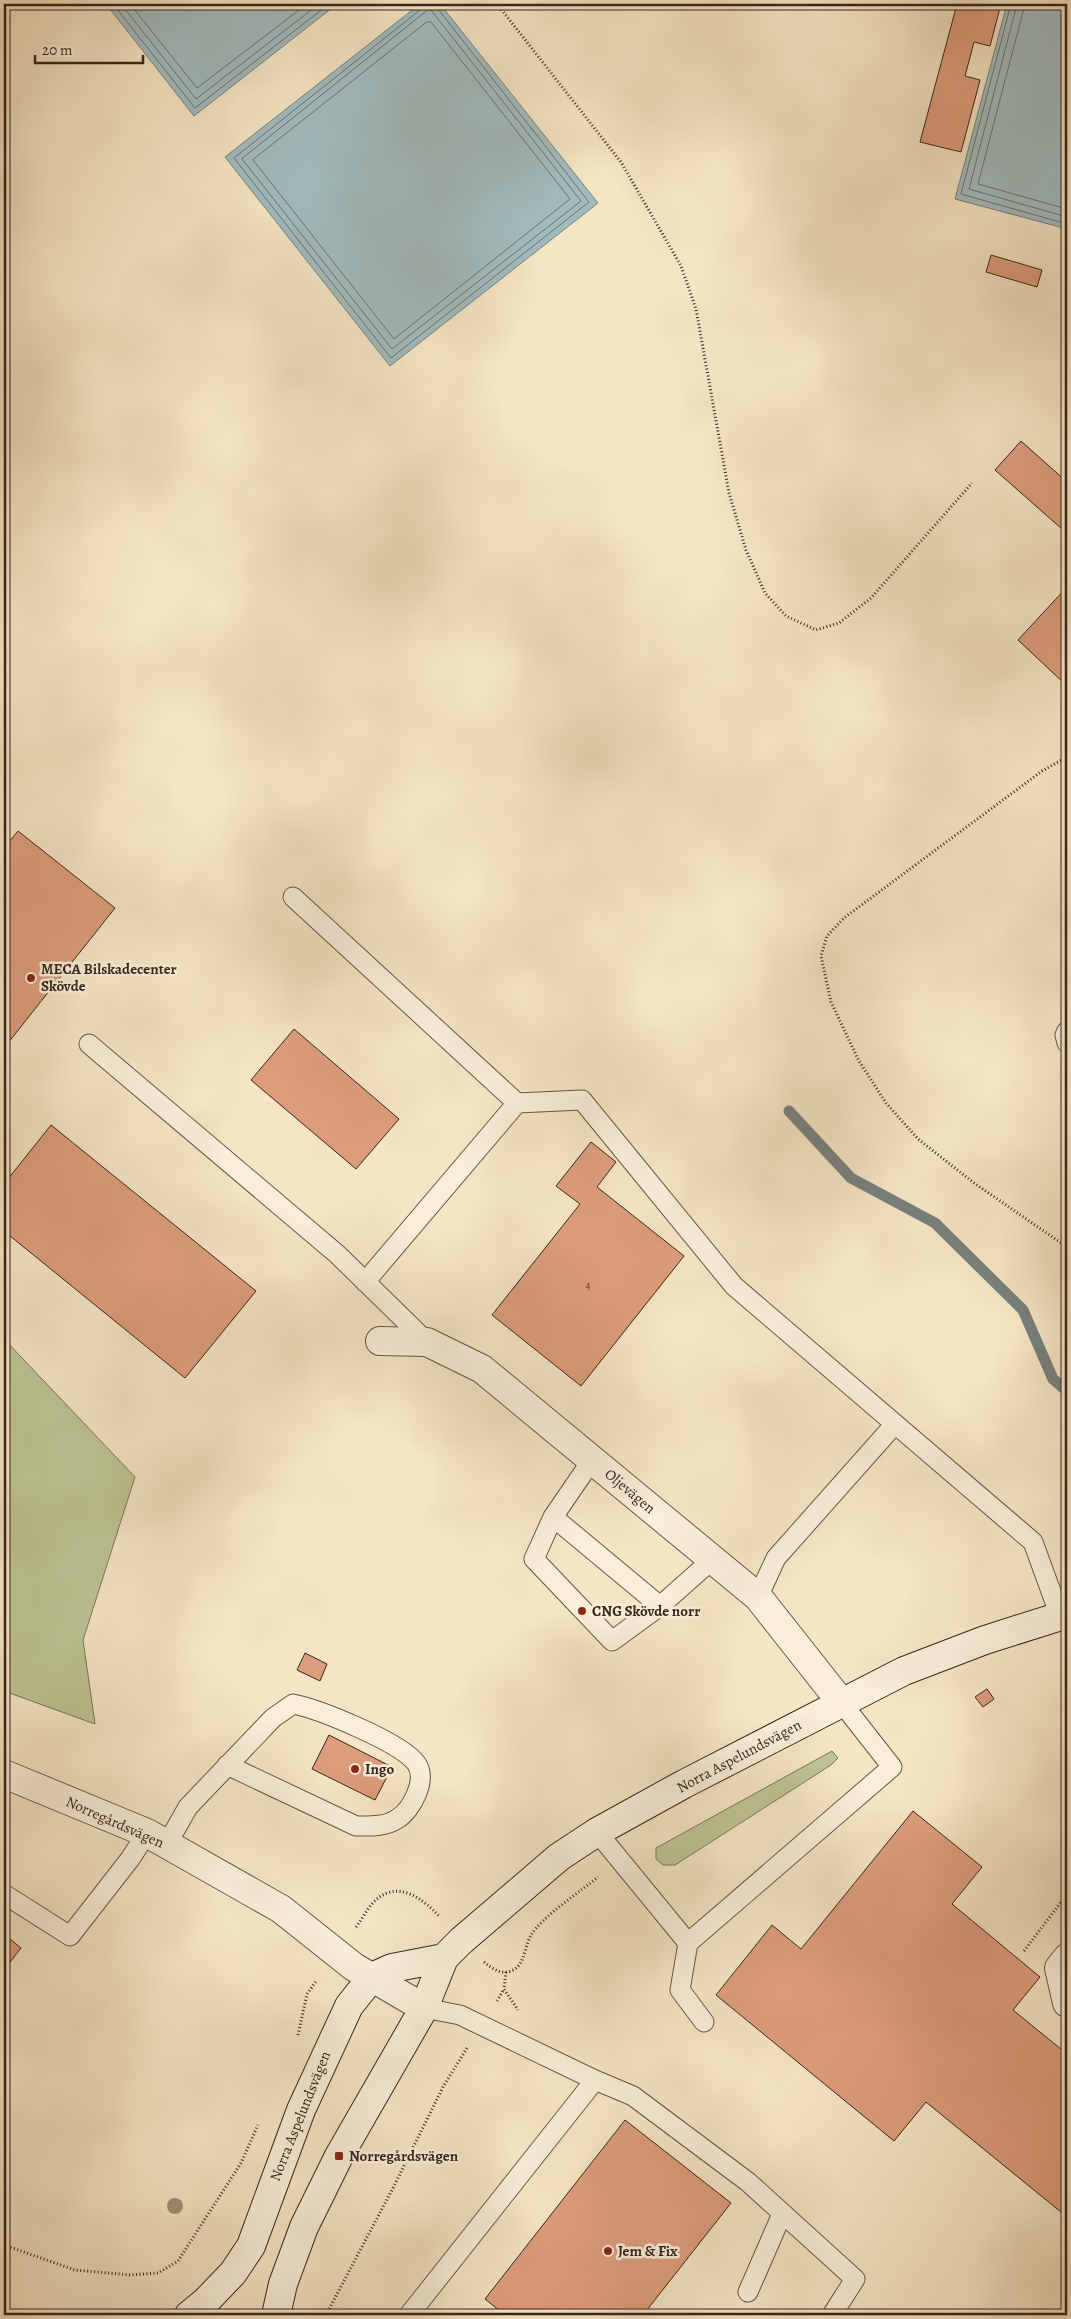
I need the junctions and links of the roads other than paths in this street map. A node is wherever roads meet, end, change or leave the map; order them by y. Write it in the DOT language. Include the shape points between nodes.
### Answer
graph roads {
  1 [pos="293,897"];
  2 [pos="1067,1031"];
  3 [pos="1067,1043"];
  4 [pos="89,1044"];
  5 [pos="518,1104"];
  6 [pos="366,1282"];
  7 [pos="380,1341"];
  8 [pos="427,1342"];
  9 [pos="896,1424"];
  10 [pos="592,1460"];
  11 [pos="553,1518"];
  12 [pos="713,1559"];
  13 [pos="758,1597"];
  14 [pos="660,1606"];
  15 [pos="1063,1615"];
  16 [pos="841,1702"];
  17 [pos="227,1765"];
  18 [pos="4,1774"];
  19 [pos="597,1832"];
  20 [pos="157,1838"];
  21 [pos="4,1894"];
  22 [pos="688,1943"];
  23 [pos="444,1958"];
  24 [pos="1067,1958"];
  25 [pos="372,1977"];
  26 [pos="1067,2003"];
  27 [pos="424,2008"];
  28 [pos="704,2022"];
  29 [pos="595,2080"];
  30 [pos="782,2214"];
  31 [pos="748,2292"];
  32 [pos="189,2315"];
  33 [pos="276,2315"];
  34 [pos="409,2315"];
  35 [pos="832,2315"];
  1 -- 5 [label="lane"];
  2 -- 3 [label="lane"];
  4 -- 6 [label="lane"];
  5 -- 6 [label="lane"];
  5 -- 9 [label="lane" via="582,1100 734,1286"];
  6 -- 8 [label="lane"];
  7 -- 8 [label="street, Oljevägen"];
  8 -- 10 [label="street, Oljevägen" via="482,1368"];
  9 -- 13 [label="lane" via="776,1558"];
  9 -- 15 [label="lane" via="1033,1542"];
  10 -- 11 [label="lane"];
  10 -- 12 [label="street, Oljevägen"];
  11 -- 14 [label="lane"];
  11 -- 14 [label="lane" via="534,1559 612,1641"];
  12 -- 13 [label="street, Oljevägen"];
  12 -- 14 [label="lane"];
  13 -- 16 [label="street, Oljevägen"];
  15 -- 16 [label="street, Norra Aspelundsvägen" via="904,1671"];
  16 -- 19 [label="street, Norra Aspelundsvägen"];
  16 -- 22 [label="lane" via="892,1767"];
  17 -- 17 [label="lane" via="272,1718 293,1704 314,1708 387,1741 416,1763 420,1779 414,1801 398,1819 380,1826 356,1826"];
  17 -- 20 [label="lane"];
  18 -- 20 [label="street, Norregårdsvägen"];
  19 -- 22 [label="lane"];
  19 -- 23 [label="street, Norra Aspelundsvägen" via="559,1857"];
  20 -- 21 [label="lane" via="130,1859 70,1936"];
  20 -- 25 [label="street, Norregårdsvägen" via="281,1909 354,1967"];
  22 -- 28 [label="lane" via="680,1990"];
  23 -- 25 [label="street, Norra Aspelundsvägen" via="392,1968"];
  23 -- 27 [label="street, Norra Aspelundsvägen"];
  24 -- 26 [label="street" via="1059,1968"];
  25 -- 27 [label="street, Norregårdsvägen"];
  25 -- 32 [label="street, Norra Aspelundsvägen" via="349,2006 330,2042 285,2149 251,2246 233,2273"];
  27 -- 29 [label="lane" via="460,2015"];
  27 -- 33 [label="street, Norra Aspelundsvägen" via="347,2140 308,2218 283,2284"];
  29 -- 30 [label="lane" via="633,2096 748,2182"];
  29 -- 34 [label="lane"];
  30 -- 31 [label="lane"];
  30 -- 35 [label="lane" via="855,2279"];
}
